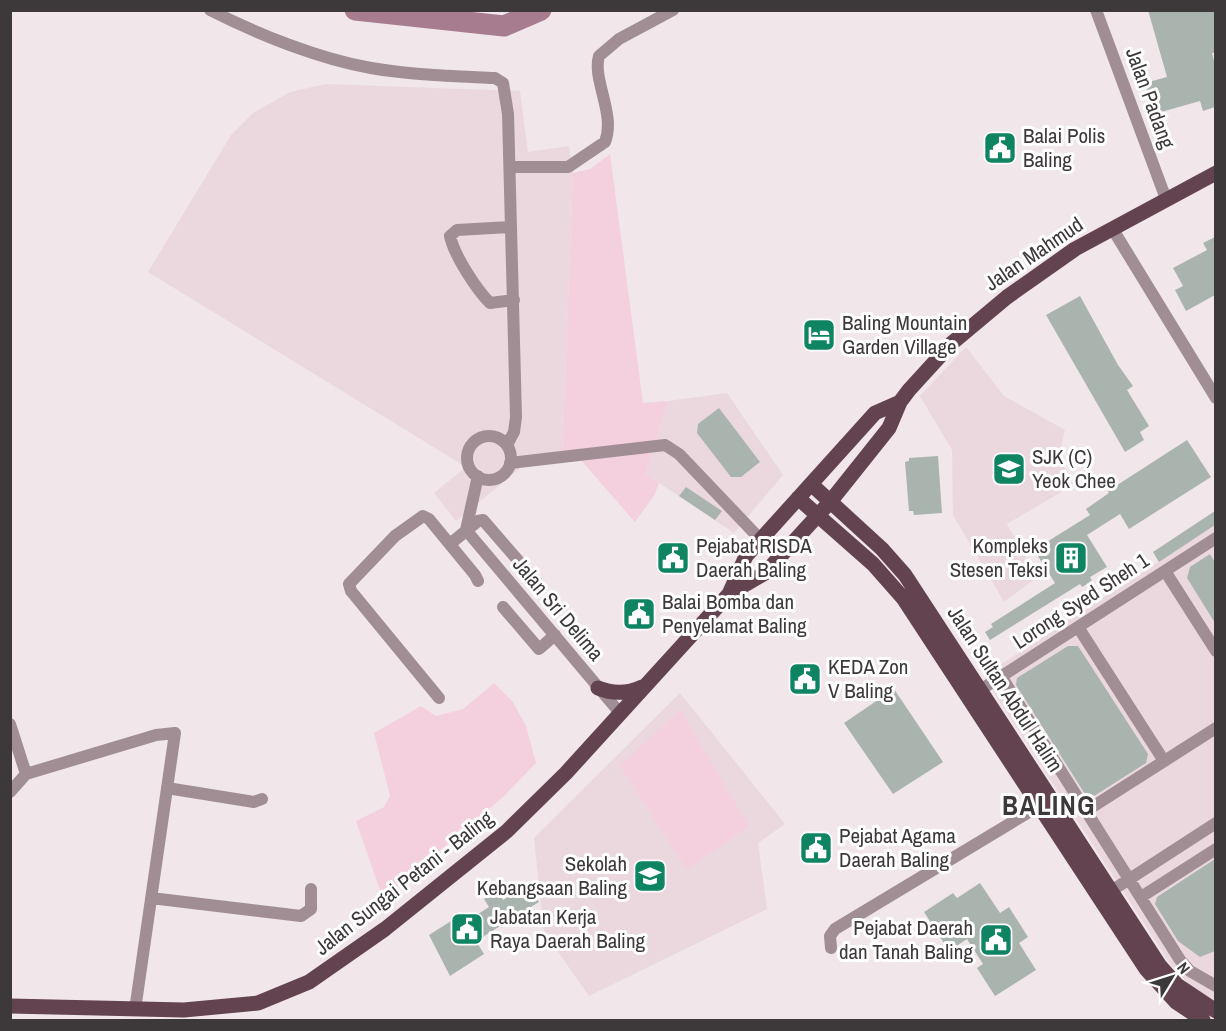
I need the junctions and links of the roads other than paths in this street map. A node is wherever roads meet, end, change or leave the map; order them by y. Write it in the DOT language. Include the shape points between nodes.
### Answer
graph roads {
  1 [pos="210,10"];
  2 [pos="673,10"];
  3 [pos="1096,10"];
  4 [pos="510,167"];
  5 [pos="1215,173"];
  6 [pos="1166,199"];
  7 [pos="511,227"];
  8 [pos="1112,228"];
  9 [pos="514,300"];
  10 [pos="1215,398"];
  11 [pos="900,402"];
  12 [pos="507,445"];
  13 [pos="510,464"];
  14 [pos="853,473"];
  15 [pos="478,476"];
  16 [pos="811,484"];
  17 [pos="798,498"];
  18 [pos="830,502"];
  19 [pos="818,515"];
  20 [pos="849,519"];
  21 [pos="466,530"];
  22 [pos="1215,538"];
  23 [pos="761,540"];
  24 [pos="450,544"];
  25 [pos="1165,571"];
  26 [pos="478,581"];
  27 [pos="536,581"];
  28 [pos="729,594"];
  29 [pos="503,607"];
  30 [pos="1078,627"];
  31 [pos="555,636"];
  32 [pos="1215,651"];
  33 [pos="1001,676"];
  34 [pos="645,685"];
  35 [pos="598,688"];
  36 [pos="974,694"];
  37 [pos="439,698"];
  38 [pos="620,713"];
  39 [pos="10,724"];
  40 [pos="1215,728"];
  41 [pos="1164,761"];
  42 [pos="26,774"];
  43 [pos="167,788"];
  44 [pos="10,792"];
  45 [pos="262,800"];
  46 [pos="1039,806"];
  47 [pos="1086,811"];
  48 [pos="1214,827"];
  49 [pos="1215,849"];
  50 [pos="1129,879"];
  51 [pos="312,889"];
  52 [pos="1111,891"];
  53 [pos="1141,897"];
  54 [pos="151,898"];
  55 [pos="831,948"];
  56 [pos="1214,981"];
  57 [pos="10,1006"];
  58 [pos="135,1010"];
  59 [pos="1215,1011"];
  60 [pos="1203,1020"];
  1 -- 4 [label="street" via="292,44 369,68 499,79 505,87"];
  2 -- 4 [label="street" via="619,39 599,56 609,129 605,142 568,167"];
  3 -- 6 [label="street, Jalan Padang"];
  4 -- 7 [label="street"];
  5 -- 6 [label="main road, Jalan Mahmud"];
  6 -- 8 [label="main road, Jalan Mahmud"];
  7 -- 9 [label="street"];
  7 -- 9 [label="street" via="457,230 450,236 452,247 490,303"];
  8 -- 10 [label="street"];
  8 -- 11 [label="main road, Jalan Mahmud" via="1065,256 980,318 952,343"];
  9 -- 12 [label="street" via="516,417"];
  11 -- 14 [label="main road, Jalan Mahmud" via="889,428"];
  11 -- 16 [label="main road, Jalan Mahmud" via="875,413"];
  12 -- 13 [label="street"];
  12 -- 15 [label="street" via="487,436 472,444 468,462"];
  13 -- 15 [label="street" via="497,478"];
  13 -- 23 [label="street" via="665,445 679,454"];
  14 -- 18 [label="main road, Jalan Mahmud"];
  14 -- 20 [label="main road" via="846,507"];
  15 -- 21 [label="street"];
  16 -- 17 [label="main road, Jalan Sungai Petani - Baling"];
  16 -- 18 [label="main road, Jalan Sultan Abdul Halim"];
  17 -- 19 [label="main road, Jalan Sultan Abdul Halim"];
  17 -- 23 [label="main road, Jalan Sungai Petani - Baling"];
  18 -- 19 [label="main road, Jalan Sungai Petani - Baling"];
  18 -- 20 [label="main road, Jalan Sultan Abdul Halim"];
  19 -- 28 [label="main road, Jalan Sungai Petani - Baling" via="765,573"];
  19 -- 36 [label="main road, Jalan Sultan Abdul Halim" via="873,564 903,598"];
  20 -- 36 [label="main road, Jalan Sultan Abdul Halim" via="905,575"];
  21 -- 24 [label="street"];
  21 -- 27 [label="street" via="483,520"];
  21 -- 31 [label="street, Jalan Sri Delima"];
  22 -- 25 [label="street, Lorong Syed Sheh 1"];
  23 -- 28 [label="main road, Jalan Sungai Petani - Baling" via="746,556"];
  24 -- 26 [label="street"];
  24 -- 37 [label="street" via="429,519 419,517 395,536 349,587"];
  25 -- 30 [label="street, Lorong Syed Sheh 1"];
  25 -- 32 [label="street"];
  28 -- 34 [label="main road, Jalan Sungai Petani - Baling"];
  29 -- 31 [label="street" via="539,649"];
  30 -- 33 [label="street, Lorong Syed Sheh 1"];
  30 -- 41 [label="street"];
  31 -- 35 [label="street, Jalan Sri Delima"];
  33 -- 36 [label="street, Lorong Syed Sheh 1"];
  33 -- 47 [label="street"];
  34 -- 35 [label="main road" via="624,692"];
  34 -- 38 [label="main road, Jalan Sungai Petani - Baling"];
  35 -- 38 [label="street, Jalan Sri Delima"];
  36 -- 46 [label="main road, Jalan Sultan Abdul Halim"];
  36 -- 52 [label="main road, Jalan Sultan Abdul Halim"];
  38 -- 58 [label="main road, Jalan Sungai Petani - Baling" via="500,837 385,929 309,982 258,1003"];
  39 -- 42 [label="street"];
  40 -- 41 [label="street"];
  41 -- 47 [label="street"];
  42 -- 43 [label="street" via="156,735 175,733"];
  42 -- 44 [label="street"];
  43 -- 45 [label="street"];
  43 -- 54 [label="street"];
  46 -- 55 [label="street" via="835,929 830,936"];
  46 -- 60 [label="main road, Jalan Sultan Abdul Halim" via="1146,969 1176,1002"];
  47 -- 50 [label="street"];
  48 -- 50 [label="street"];
  49 -- 53 [label="street"];
  50 -- 52 [label="street"];
  50 -- 53 [label="street"];
  51 -- 54 [label="street" via="312,905 302,916"];
  52 -- 59 [label="main road, Jalan Sultan Abdul Halim" via="1166,972"];
  53 -- 56 [label="street" via="1180,960 1190,971"];
  54 -- 58 [label="street"];
  57 -- 58 [label="main road, Jalan Sungai Petani - Baling"];
}
